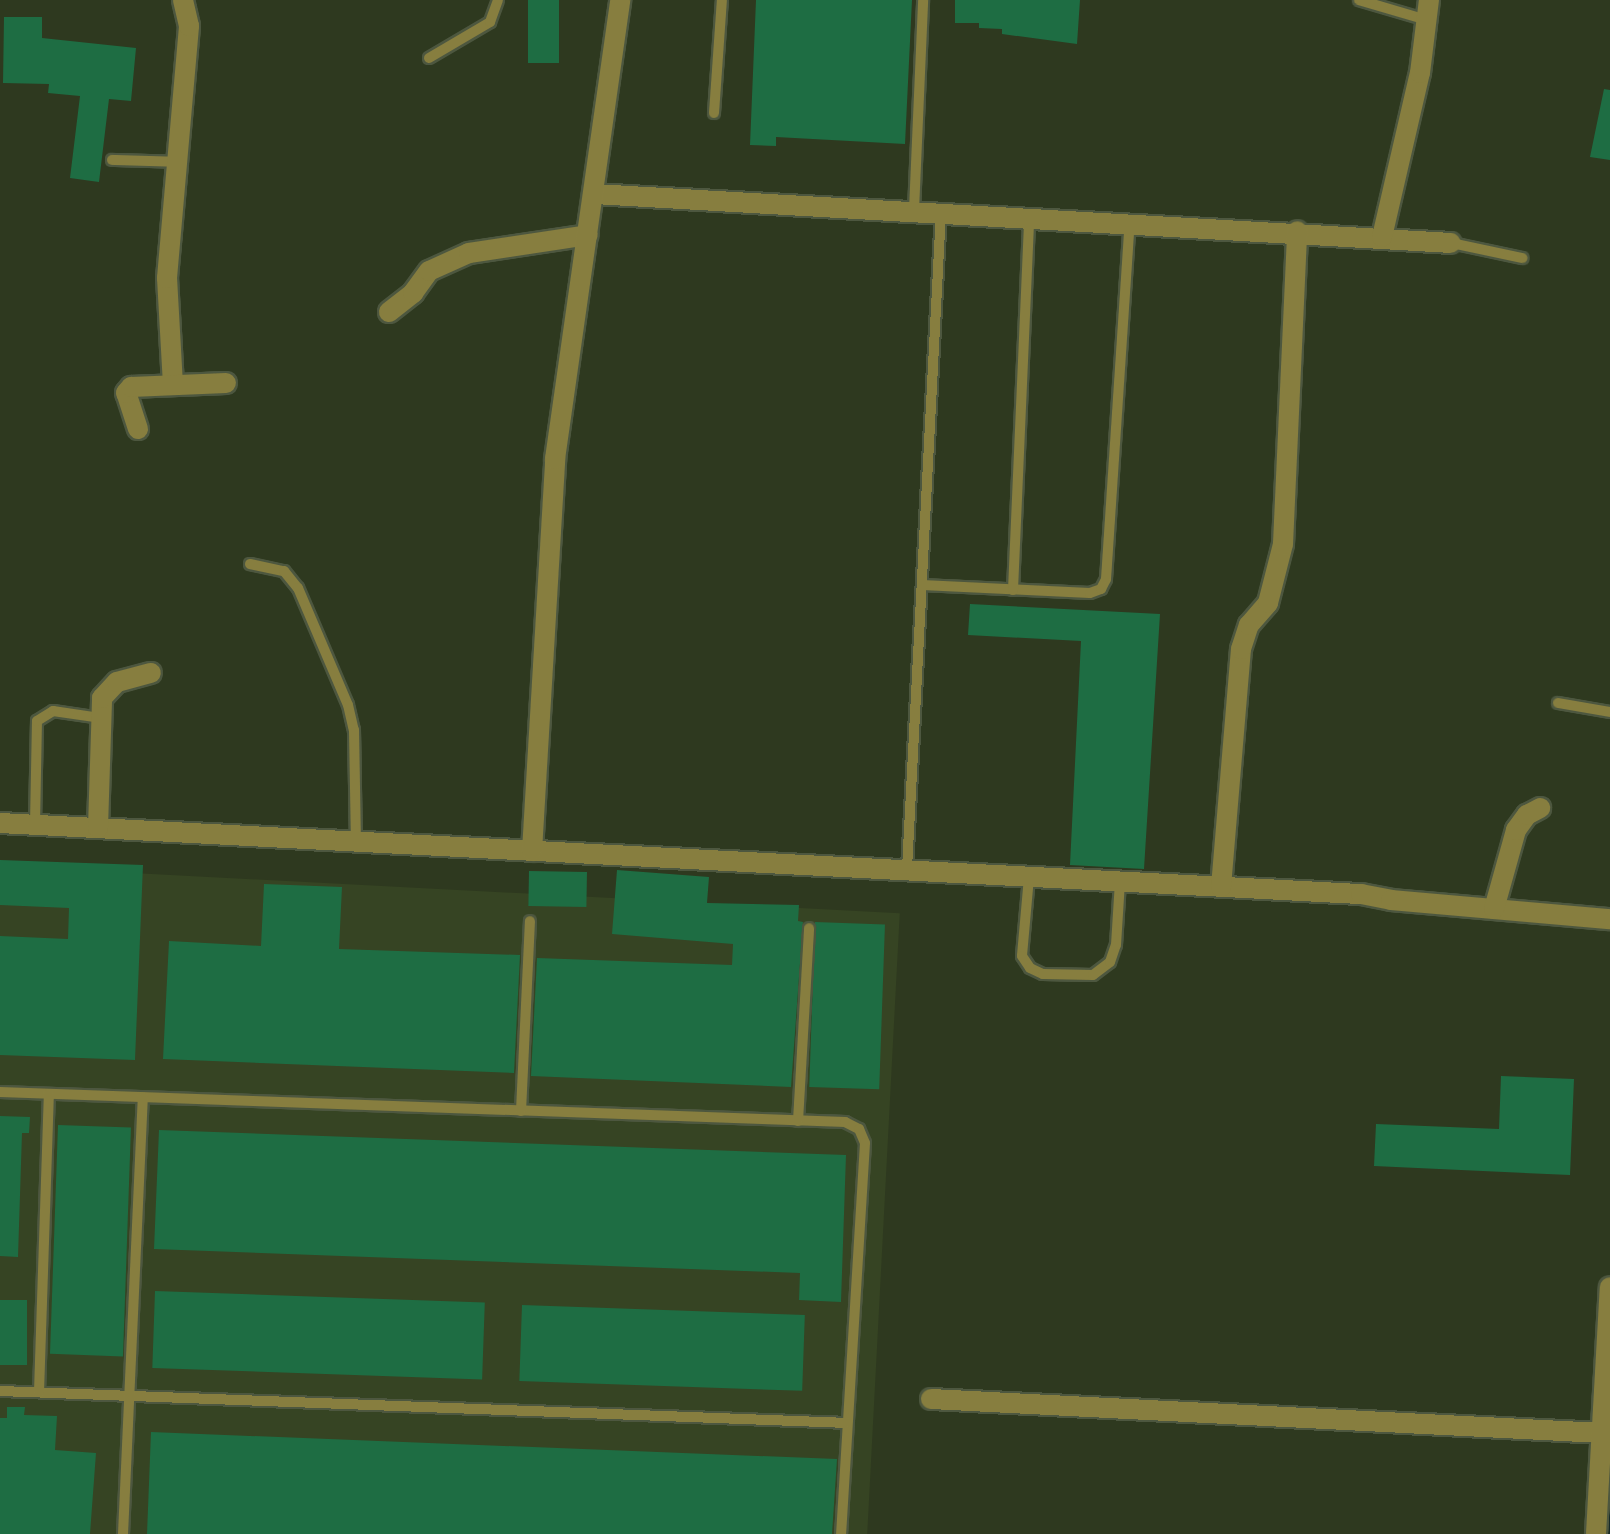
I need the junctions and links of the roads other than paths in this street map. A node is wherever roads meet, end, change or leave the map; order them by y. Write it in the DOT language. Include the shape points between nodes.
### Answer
graph roads {
  1 [pos="184,0"];
  2 [pos="498,0"];
  3 [pos="620,0"];
  4 [pos="722,0"];
  5 [pos="923,0"];
  6 [pos="1359,0"];
  7 [pos="1428,10"];
  8 [pos="429,58"];
  9 [pos="714,112"];
  10 [pos="112,160"];
  11 [pos="178,162"];
  12 [pos="594,194"];
  13 [pos="914,210"];
  14 [pos="941,212"];
  15 [pos="1030,216"];
  16 [pos="1130,222"];
  17 [pos="1297,231"];
  18 [pos="588,235"];
  19 [pos="1382,237"];
  20 [pos="1451,243"];
  21 [pos="1522,258"];
  22 [pos="388,312"];
  23 [pos="226,383"];
  24 [pos="173,386"];
  25 [pos="138,429"];
  26 [pos="250,564"];
  27 [pos="922,585"];
  28 [pos="1013,590"];
  29 [pos="152,673"];
  30 [pos="1558,703"];
  31 [pos="1610,712"];
  32 [pos="101,718"];
  33 [pos="1540,808"];
  34 [pos="0,823"];
  35 [pos="36,825"];
  36 [pos="98,828"];
  37 [pos="356,841"];
  38 [pos="532,851"];
  39 [pos="907,869"];
  40 [pos="1029,876"];
  41 [pos="1120,881"];
  42 [pos="1221,887"];
  43 [pos="1494,909"];
  44 [pos="1610,918"];
  45 [pos="530,921"];
  46 [pos="809,928"];
  47 [pos="0,1092"];
  48 [pos="49,1094"];
  49 [pos="143,1097"];
  50 [pos="521,1111"];
  51 [pos="798,1120"];
  52 [pos="1610,1287"];
  53 [pos="0,1391"];
  54 [pos="40,1392"];
  55 [pos="130,1394"];
  56 [pos="931,1400"];
  57 [pos="847,1423"];
  58 [pos="1602,1433"];
  59 [pos="123,1534"];
  60 [pos="840,1534"];
  61 [pos="1596,1534"];
  1 -- 11 [label="street" via="190,26"];
  2 -- 8 [label="lane" via="490,22"];
  3 -- 12 [label="street"];
  4 -- 9 [label="lane"];
  5 -- 13 [label="lane"];
  6 -- 7 [label="lane"];
  7 -- 19 [label="street"];
  10 -- 11 [label="lane"];
  11 -- 24 [label="street" via="167,278"];
  12 -- 13 [label="street"];
  12 -- 18 [label="street"];
  13 -- 14 [label="street"];
  14 -- 15 [label="street"];
  14 -- 27 [label="lane"];
  15 -- 16 [label="street"];
  15 -- 28 [label="lane"];
  16 -- 17 [label="street"];
  16 -- 28 [label="lane" via="1106,579 1090,593"];
  17 -- 19 [label="street"];
  17 -- 42 [label="street" via="1282,544 1268,603 1240,649"];
  18 -- 22 [label="street" via="468,254 429,271"];
  18 -- 38 [label="street" via="554,459"];
  19 -- 20 [label="street"];
  20 -- 21 [label="lane"];
  23 -- 24 [label="street"];
  24 -- 25 [label="street" via="131,387 126,393"];
  26 -- 37 [label="lane" via="284,571 298,588 348,704"];
  27 -- 28 [label="lane"];
  27 -- 39 [label="lane"];
  29 -- 32 [label="street" via="118,682 102,698"];
  30 -- 31 [label="lane"];
  32 -- 35 [label="lane" via="53,710 37,721"];
  32 -- 36 [label="street"];
  33 -- 43 [label="street" via="1516,830"];
  34 -- 35 [label="street"];
  35 -- 36 [label="street"];
  36 -- 37 [label="street"];
  37 -- 38 [label="street"];
  38 -- 39 [label="street"];
  39 -- 40 [label="street"];
  40 -- 41 [label="street"];
  40 -- 41 [label="lane" via="1022,956 1044,974 1094,975 1110,962"];
  41 -- 42 [label="street"];
  42 -- 43 [label="street"];
  43 -- 44 [label="street"];
  45 -- 50 [label="lane"];
  46 -- 51 [label="lane"];
  47 -- 48 [label="lane"];
  48 -- 49 [label="lane"];
  48 -- 54 [label="lane"];
  49 -- 50 [label="lane"];
  49 -- 55 [label="lane"];
  50 -- 51 [label="lane"];
  51 -- 57 [label="lane" via="845,1122 860,1129 864,1143"];
  52 -- 58 [label="street"];
  53 -- 54 [label="lane"];
  54 -- 55 [label="lane"];
  55 -- 57 [label="lane"];
  55 -- 59 [label="lane"];
  56 -- 58 [label="street"];
  57 -- 60 [label="lane"];
  58 -- 61 [label="street"];
}
